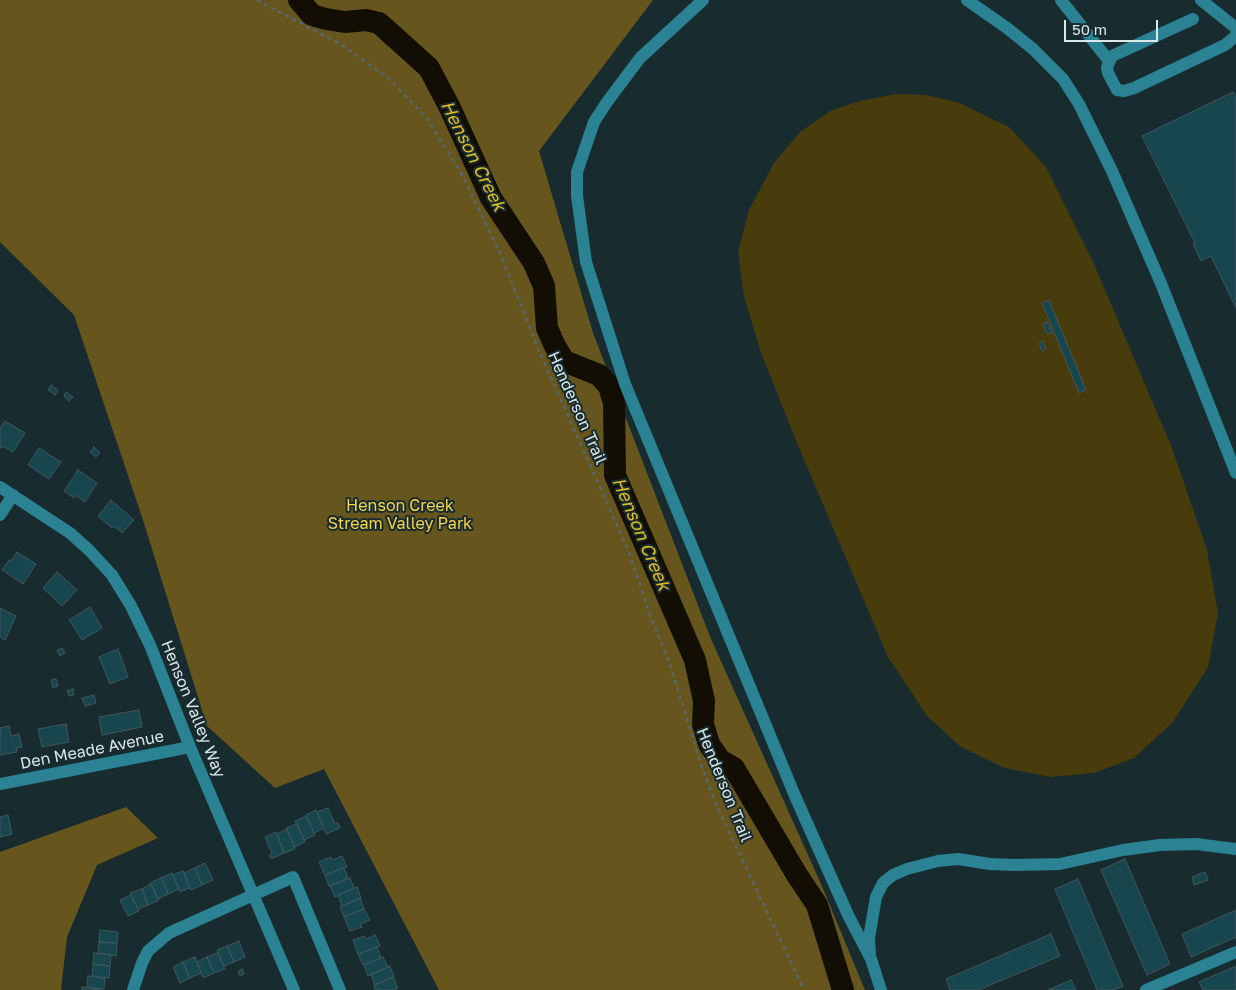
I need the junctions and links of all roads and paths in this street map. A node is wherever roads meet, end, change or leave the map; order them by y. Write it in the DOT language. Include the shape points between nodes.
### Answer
graph roads {
  1 [pos="256,0"];
  2 [pos="703,0"];
  3 [pos="967,0"];
  4 [pos="1060,0"];
  5 [pos="1201,0"];
  6 [pos="1193,19"];
  7 [pos="1236,28"];
  8 [pos="1236,36"];
  9 [pos="1109,60"];
  10 [pos="1236,473"];
  11 [pos="0,487"];
  12 [pos="13,495"];
  13 [pos="0,515"];
  14 [pos="190,747"];
  15 [pos="0,784"];
  16 [pos="1236,849"];
  17 [pos="252,895"];
  18 [pos="1236,952"];
  19 [pos="871,959"];
  20 [pos="133,990"];
  21 [pos="294,990"];
  22 [pos="340,990"];
  23 [pos="804,990"];
  24 [pos="881,990"];
  25 [pos="1146,990"];
  1 -- 23 [label="path, Henderson Trail" via="342,45 387,77 425,116 460,171 500,253 540,353 628,552 717,806"];
  2 -- 19 [label="street" via="640,58 594,122 577,172 576,196 586,262 625,384 795,796"];
  3 -- 10 [label="street" via="1033,49 1063,79 1079,104 1160,281"];
  4 -- 9 [label="street"];
  5 -- 7 [label="street"];
  6 -- 9 [label="street"];
  8 -- 9 [label="street" via="1124,92 1117,90 1108,73"];
  11 -- 12 [label="street, Henson Valley Way"];
  12 -- 13 [label="street"];
  12 -- 14 [label="street, Henson Valley Way" via="70,533 112,575 140,622"];
  14 -- 15 [label="street, Den Meade Avenue"];
  14 -- 17 [label="street, Henson Valley Way"];
  16 -- 19 [label="street" via="1196,844 1160,845 1060,864 1015,866 958,859 907,869 883,883 876,897 869,938"];
  17 -- 20 [label="street" via="169,932 156,942 148,951"];
  17 -- 21 [label="street, Henson Valley Way"];
  17 -- 22 [label="street" via="293,877"];
  18 -- 25 [label="street"];
  19 -- 24 [label="street"];
}
